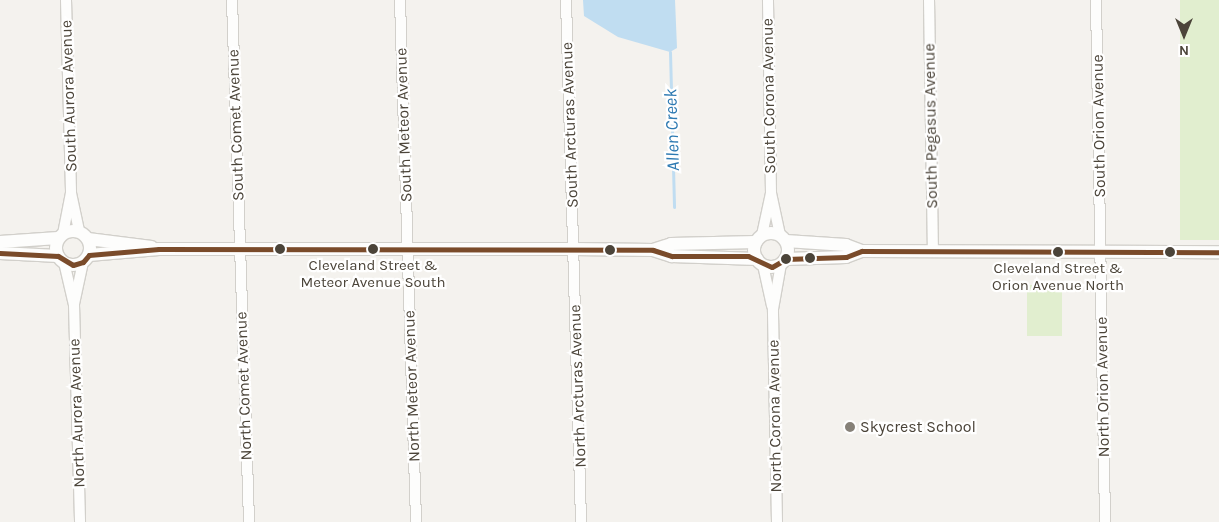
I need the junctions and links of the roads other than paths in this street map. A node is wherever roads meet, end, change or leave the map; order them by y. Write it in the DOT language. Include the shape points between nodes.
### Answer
graph roads {
  1 [pos="66,0"];
  2 [pos="232,0"];
  3 [pos="400,0"];
  4 [pos="566,0"];
  5 [pos="768,0"];
  6 [pos="929,0"];
  7 [pos="1096,0"];
  8 [pos="71,192"];
  9 [pos="771,192"];
  10 [pos="84,235"];
  11 [pos="60,236"];
  12 [pos="783,238"];
  13 [pos="759,239"];
  14 [pos="0,242"];
  15 [pos="159,249"];
  16 [pos="240,249"];
  17 [pos="574,249"];
  18 [pos="408,250"];
  19 [pos="653,250"];
  20 [pos="862,251"];
  21 [pos="933,252"];
  22 [pos="1101,252"];
  23 [pos="1219,252"];
  24 [pos="0,253"];
  25 [pos="86,258"];
  26 [pos="61,259"];
  27 [pos="784,261"];
  28 [pos="760,262"];
  29 [pos="74,305"];
  30 [pos="773,309"];
  31 [pos="80,522"];
  32 [pos="249,522"];
  33 [pos="416,522"];
  34 [pos="582,522"];
  35 [pos="777,522"];
  36 [pos="1105,522"];
  1 -- 8 [label="street, South Aurora Avenue"];
  2 -- 16 [label="street, South Comet Avenue"];
  3 -- 18 [label="street, South Meteor Avenue"];
  4 -- 17 [label="street, South Arcturas Avenue"];
  5 -- 9 [label="street, South Corona Avenue"];
  6 -- 21 [label="street, South Pegasus Avenue"];
  7 -- 22 [label="street, South Orion Avenue"];
  8 -- 10 [label="street, South Aurora Avenue"];
  8 -- 11 [label="street, South Aurora Avenue"];
  9 -- 12 [label="street, South Corona Avenue"];
  9 -- 13 [label="street, South Corona Avenue"];
  10 -- 11 [label="street"];
  10 -- 15 [label="street"];
  10 -- 25 [label="street"];
  11 -- 14 [label="street"];
  11 -- 26 [label="street" via="56,247"];
  12 -- 13 [label="street"];
  12 -- 20 [label="street" via="846,245"];
  12 -- 27 [label="street"];
  13 -- 19 [label="street" via="671,244"];
  13 -- 28 [label="street"];
  15 -- 16 [label="street"];
  15 -- 25 [label="street"];
  16 -- 18 [label="street"];
  16 -- 32 [label="street, North Comet Avenue"];
  17 -- 18 [label="street"];
  17 -- 19 [label="street"];
  17 -- 34 [label="street, North Arcturas Avenue"];
  18 -- 33 [label="street, North Meteor Avenue"];
  19 -- 28 [label="street" via="672,256"];
  20 -- 21 [label="street"];
  20 -- 27 [label="street" via="846,257"];
  21 -- 22 [label="street"];
  22 -- 23 [label="street"];
  22 -- 36 [label="street, North Orion Avenue"];
  24 -- 26 [label="street"];
  25 -- 26 [label="street" via="73,265"];
  25 -- 29 [label="street, North Aurora Avenue"];
  26 -- 29 [label="street, North Aurora Avenue"];
  27 -- 28 [label="street" via="772,267"];
  27 -- 30 [label="street, North Corona Avenue"];
  28 -- 30 [label="street, North Corona Avenue"];
  29 -- 31 [label="street, North Aurora Avenue"];
  30 -- 35 [label="street, North Corona Avenue"];
}
